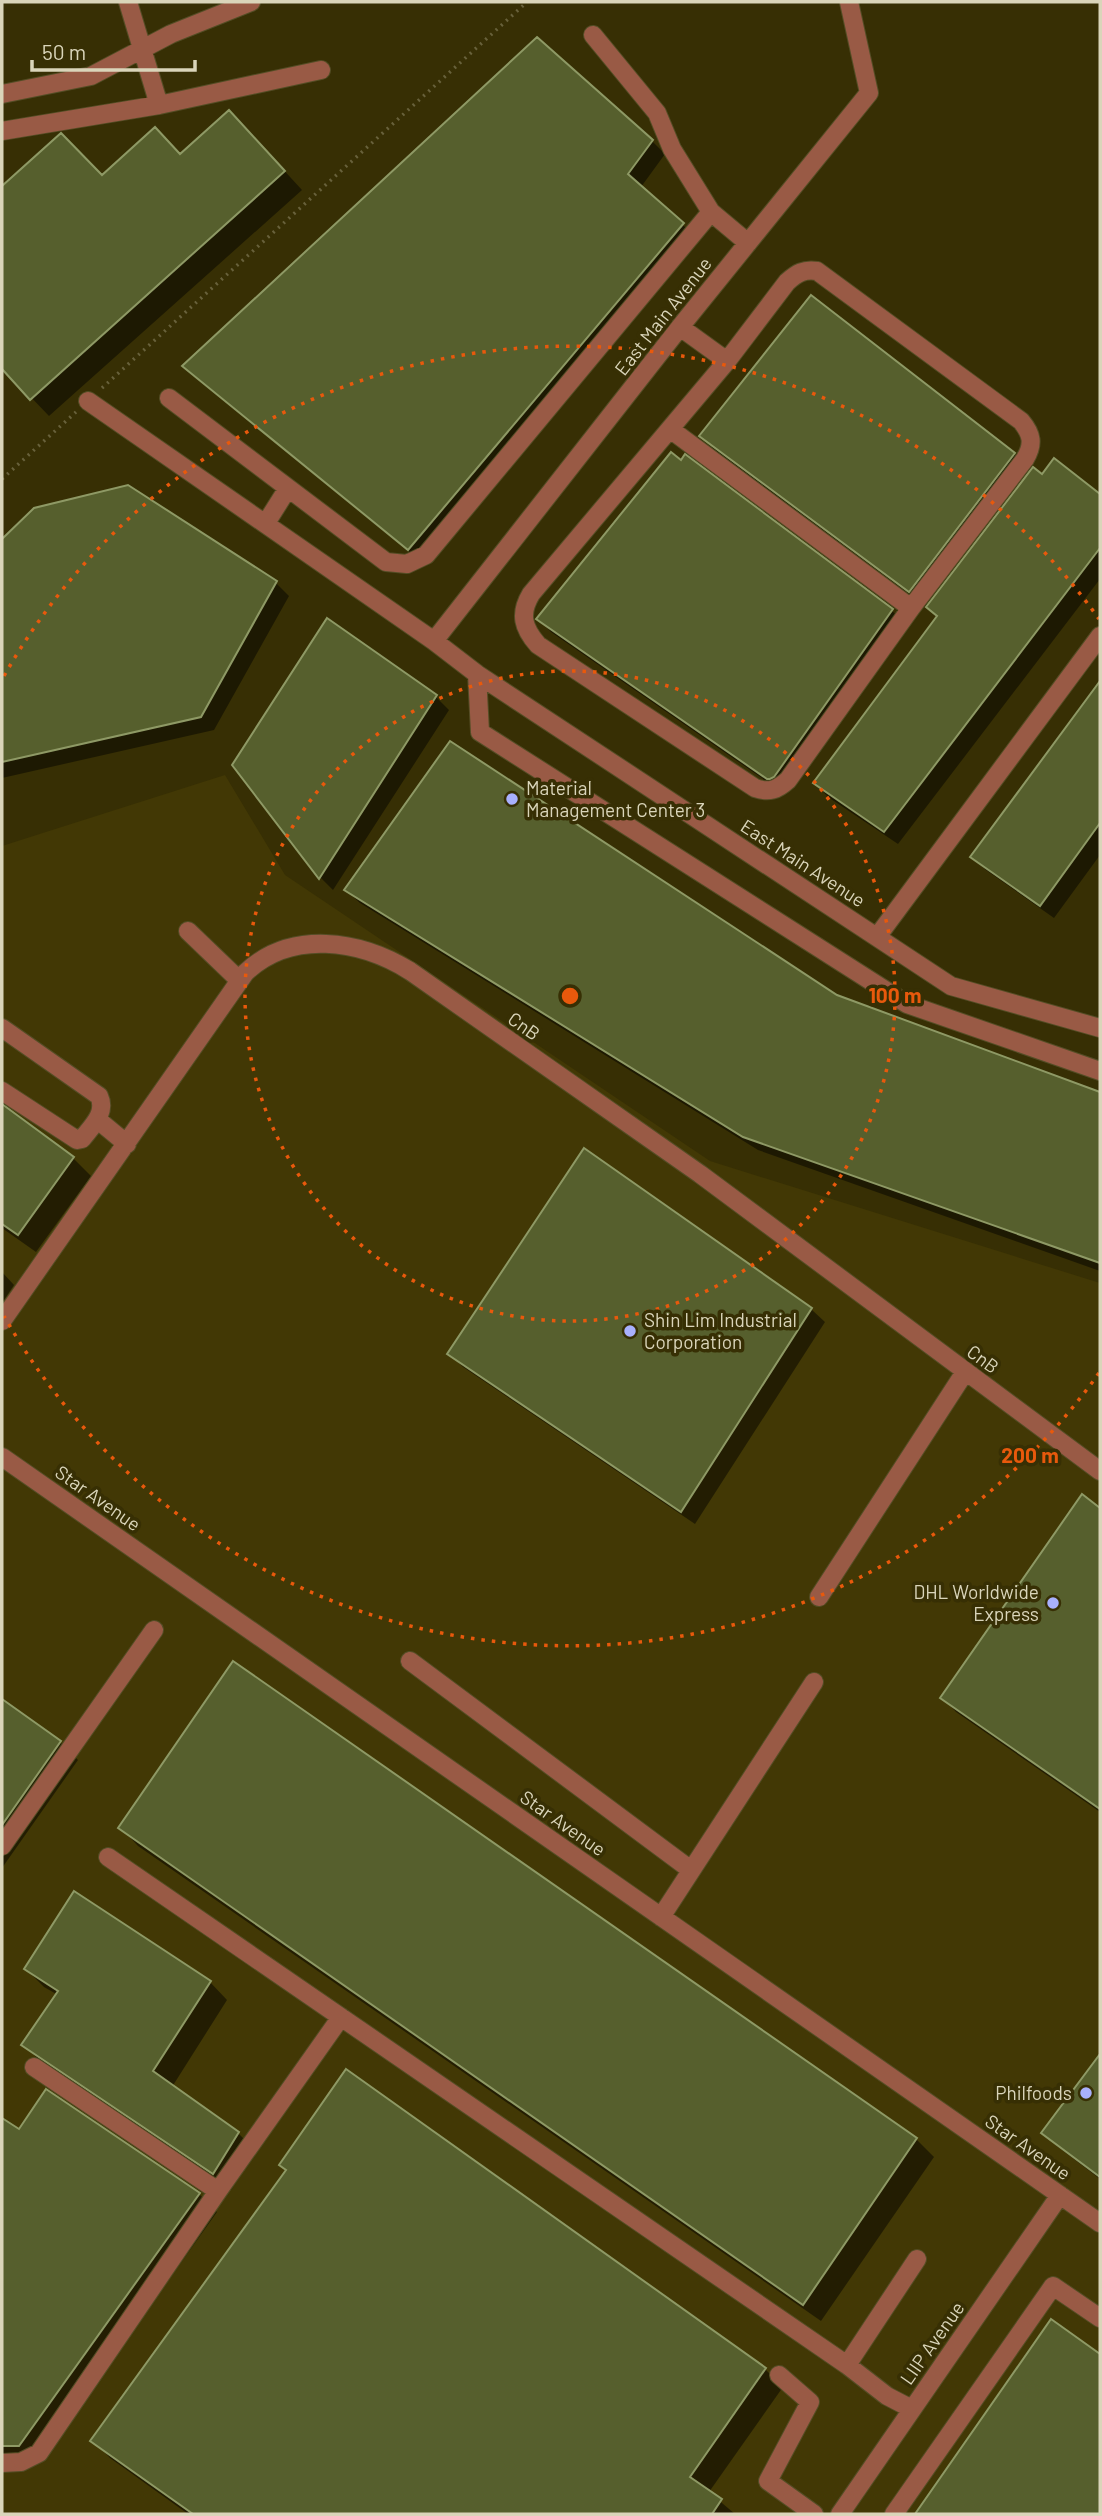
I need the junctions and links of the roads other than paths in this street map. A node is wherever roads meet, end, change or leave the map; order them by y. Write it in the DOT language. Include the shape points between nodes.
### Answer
graph roads {
  1 [pos="128,2"];
  2 [pos="251,2"];
  3 [pos="849,2"];
  4 [pos="593,35"];
  5 [pos="142,48"];
  6 [pos="321,70"];
  7 [pos="2,94"];
  8 [pos="159,105"];
  9 [pos="2,131"];
  10 [pos="711,212"];
  11 [pos="748,243"];
  12 [pos="680,327"];
  13 [pos="727,361"];
  14 [pos="169,398"];
  15 [pos="88,401"];
  16 [pos="670,429"];
  17 [pos="288,488"];
  18 [pos="266,523"];
  19 [pos="911,608"];
  20 [pos="1100,636"];
  21 [pos="434,641"];
  22 [pos="477,674"];
  23 [pos="188,931"];
  24 [pos="877,937"];
  25 [pos="239,980"];
  26 [pos="2,1028"];
  27 [pos="1100,1028"];
  28 [pos="1100,1071"];
  29 [pos="2,1091"];
  30 [pos="98,1120"];
  31 [pos="127,1144"];
  32 [pos="2,1321"];
  33 [pos="965,1372"];
  34 [pos="2,1457"];
  35 [pos="1100,1471"];
  36 [pos="819,1597"];
  37 [pos="154,1630"];
  38 [pos="410,1661"];
  39 [pos="814,1682"];
  40 [pos="2,1846"];
  41 [pos="108,1857"];
  42 [pos="691,1870"];
  43 [pos="661,1917"];
  44 [pos="341,2017"];
  45 [pos="34,2067"];
  46 [pos="218,2191"];
  47 [pos="1060,2195"];
  48 [pos="1100,2223"];
  49 [pos="917,2259"];
  50 [pos="1100,2318"];
  51 [pos="847,2365"];
  52 [pos="779,2375"];
  53 [pos="912,2409"];
  54 [pos="2,2463"];
  55 [pos="814,2514"];
  56 [pos="840,2514"];
  57 [pos="894,2514"];
  1 -- 5 [label="street"];
  2 -- 5 [label="street"];
  3 -- 11 [label="street, East Main Avenue" via="869,93"];
  4 -- 10 [label="street" via="657,113"];
  5 -- 7 [label="street" via="91,76"];
  5 -- 8 [label="street"];
  6 -- 8 [label="street"];
  8 -- 9 [label="street"];
  10 -- 11 [label="street"];
  10 -- 17 [label="street" via="426,555 407,564 386,562"];
  11 -- 12 [label="street, East Main Avenue"];
  12 -- 13 [label="street"];
  12 -- 21 [label="street, East Main Avenue"];
  13 -- 16 [label="street"];
  13 -- 19 [label="street" via="788,282 797,273 817,271 1028,429 1031,449 1025,459"];
  14 -- 17 [label="street"];
  15 -- 18 [label="street, East Main Avenue"];
  16 -- 19 [label="street"];
  16 -- 19 [label="street" via="524,605 522,620 538,645 764,791 788,780"];
  17 -- 18 [label="street"];
  18 -- 21 [label="street, East Main Avenue"];
  20 -- 24 [label="street"];
  21 -- 22 [label="street, East Main Avenue"];
  22 -- 24 [label="street, East Main Avenue"];
  22 -- 28 [label="street" via="480,732 907,1004"];
  23 -- 25 [label="street"];
  24 -- 27 [label="street, East Main Avenue" via="951,986"];
  25 -- 31 [label="street, CnB"];
  25 -- 33 [label="street, CnB" via="269,956 306,945 358,948 398,964 700,1174"];
  26 -- 30 [label="street" via="99,1096"];
  29 -- 30 [label="street" via="77,1140"];
  30 -- 31 [label="street"];
  31 -- 32 [label="street, CnB"];
  33 -- 35 [label="street, CnB"];
  33 -- 36 [label="street"];
  34 -- 43 [label="street, Star Avenue"];
  37 -- 40 [label="street"];
  38 -- 42 [label="street"];
  39 -- 42 [label="street"];
  41 -- 44 [label="street"];
  42 -- 43 [label="street"];
  43 -- 47 [label="street, Star Avenue"];
  44 -- 46 [label="street"];
  44 -- 51 [label="street"];
  45 -- 46 [label="street"];
  46 -- 54 [label="street" via="39,2453 21,2462"];
  47 -- 48 [label="street, Star Avenue"];
  47 -- 53 [label="street, LIIP Avenue"];
  49 -- 51 [label="street"];
  50 -- 57 [label="street" via="1054,2286"];
  51 -- 53 [label="street"];
  52 -- 55 [label="street" via="810,2402 768,2481"];
  53 -- 56 [label="street, LIIP Avenue"];
}
